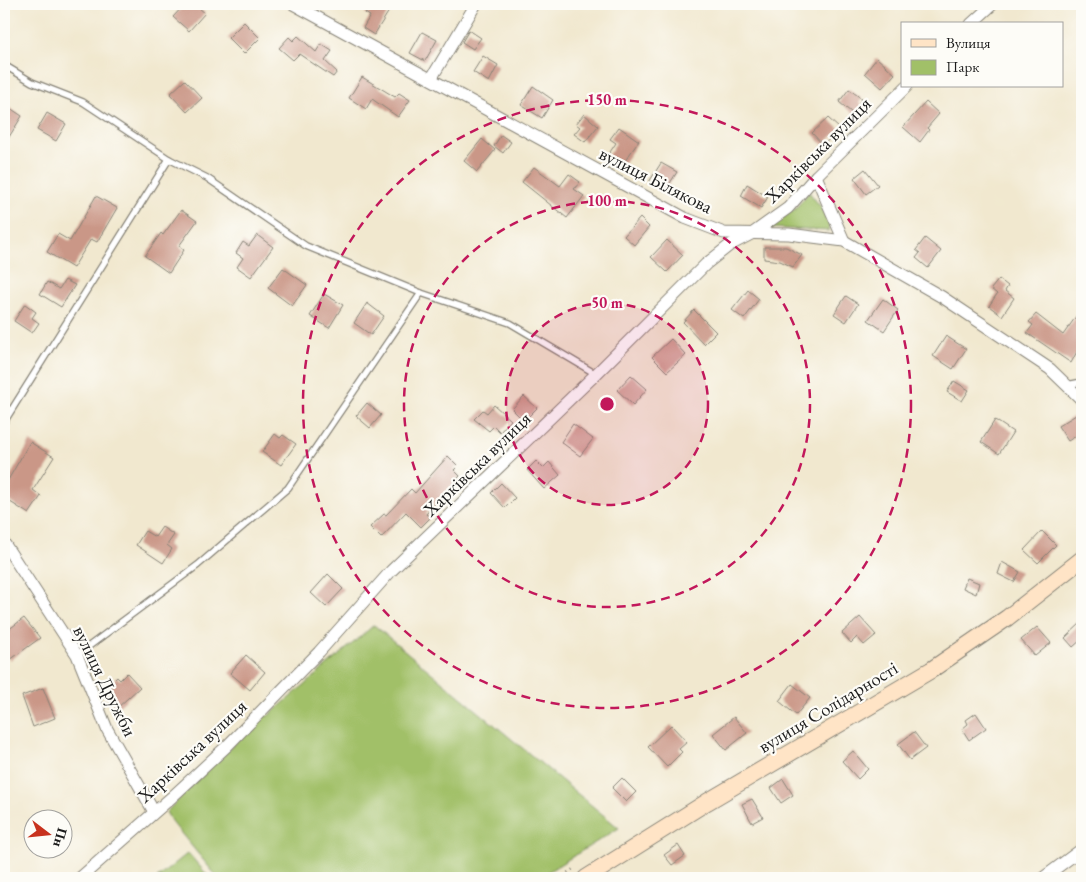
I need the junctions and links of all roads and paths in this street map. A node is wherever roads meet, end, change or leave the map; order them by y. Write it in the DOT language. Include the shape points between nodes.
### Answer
graph roads {
  1 [pos="293,4"];
  2 [pos="476,4"];
  3 [pos="993,4"];
  4 [pos="973,22"];
  5 [pos="4,65"];
  6 [pos="431,79"];
  7 [pos="905,88"];
  8 [pos="170,159"];
  9 [pos="816,176"];
  10 [pos="753,233"];
  11 [pos="844,241"];
  12 [pos="421,293"];
  13 [pos="596,374"];
  14 [pos="1082,382"];
  15 [pos="1067,385"];
  16 [pos="1082,400"];
  17 [pos="4,422"];
  18 [pos="4,542"];
  19 [pos="1082,559"];
  20 [pos="77,655"];
  21 [pos="154,812"];
  22 [pos="1082,849"];
  23 [pos="80,878"];
  24 [pos="586,878"];
  25 [pos="1043,878"];
  1 -- 6 [label="street, вулиця Білякова"];
  2 -- 6 [label="street"];
  3 -- 4 [label="street"];
  5 -- 8 [label="lane" via="32,82 83,102"];
  6 -- 10 [label="street, вулиця Білякова" via="685,218 724,233"];
  7 -- 9 [label="street, Харківська вулиця"];
  8 -- 12 [label="lane" via="207,178 306,246"];
  8 -- 17 [label="lane"];
  9 -- 10 [label="street, Харківська вулиця" via="788,208"];
  9 -- 11 [label="street"];
  10 -- 11 [label="street, вулиця Білякова"];
  10 -- 13 [label="street, Харківська вулиця" via="706,264"];
  11 -- 15 [label="street, вулиця Білякова" via="942,297 1050,369"];
  12 -- 13 [label="lane" via="510,323"];
  12 -- 20 [label="lane" via="288,488 198,565"];
  13 -- 21 [label="street, Харківська вулиця" via="391,571 227,746"];
  14 -- 15 [label="lane"];
  15 -- 16 [label="street, вулиця Білякова"];
  18 -- 20 [label="street, вулиця Дружби"];
  19 -- 24 [label="main road, вулиця Солідарності" via="1007,618 930,670"];
  20 -- 21 [label="street, вулиця Дружби" via="107,729"];
  21 -- 23 [label="street, Харківська вулиця"];
  22 -- 25 [label="street"];
}
